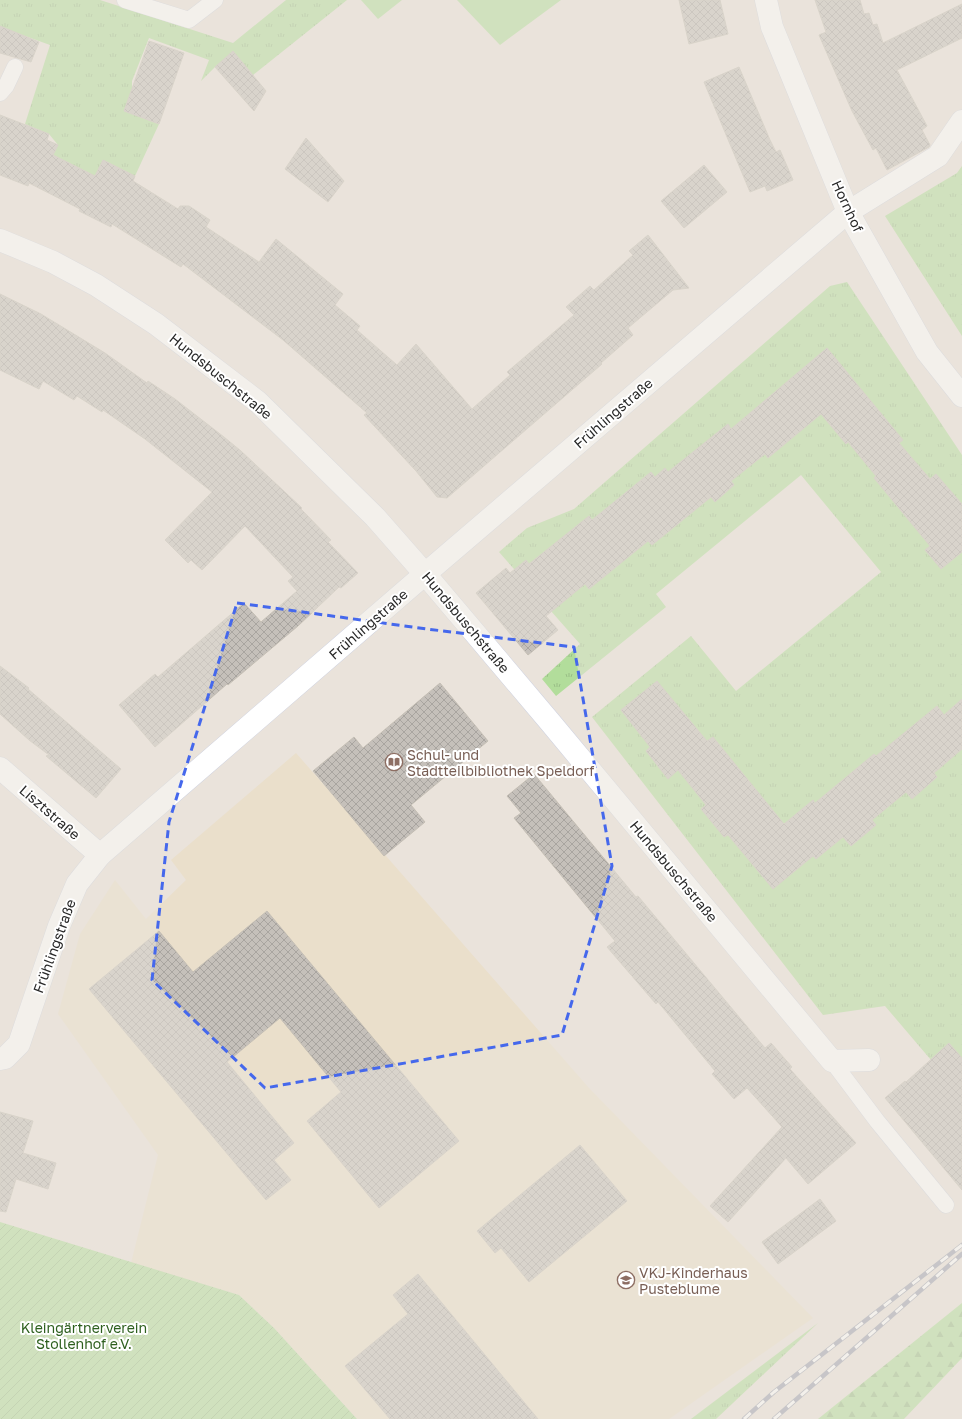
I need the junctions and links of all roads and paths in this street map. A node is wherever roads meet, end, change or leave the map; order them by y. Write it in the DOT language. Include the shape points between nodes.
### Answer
graph roads {
  1 [pos="125,0"];
  2 [pos="215,0"];
  3 [pos="766,0"];
  4 [pos="15,66"];
  5 [pos="0,93"];
  6 [pos="962,121"];
  7 [pos="848,212"];
  8 [pos="0,240"];
  9 [pos="962,396"];
  10 [pos="425,574"];
  11 [pos="0,768"];
  12 [pos="100,856"];
  13 [pos="0,1060"];
  14 [pos="869,1060"];
  15 [pos="832,1061"];
  16 [pos="946,1205"];
  1 -- 2 [label="lane" via="189,20"];
  3 -- 7 [label="street, Hornhof" via="772,27"];
  4 -- 5 [label="lane"];
  6 -- 7 [label="street, Frühlingstraße" via="938,156"];
  7 -- 9 [label="street, Hornhof" via="927,352"];
  7 -- 10 [label="street, Frühlingstraße"];
  8 -- 10 [label="street, Hundsbuschstraße" via="53,262 96,285 156,324 258,402 375,517"];
  10 -- 12 [label="street, Frühlingstraße"];
  10 -- 15 [label="street, Hundsbuschstraße"];
  11 -- 12 [label="street, Lisztstraße"];
  12 -- 13 [label="street, Frühlingstraße" via="77,884 58,926 19,1044"];
  14 -- 15 [label="street"];
  15 -- 16 [label="lane"];
}
